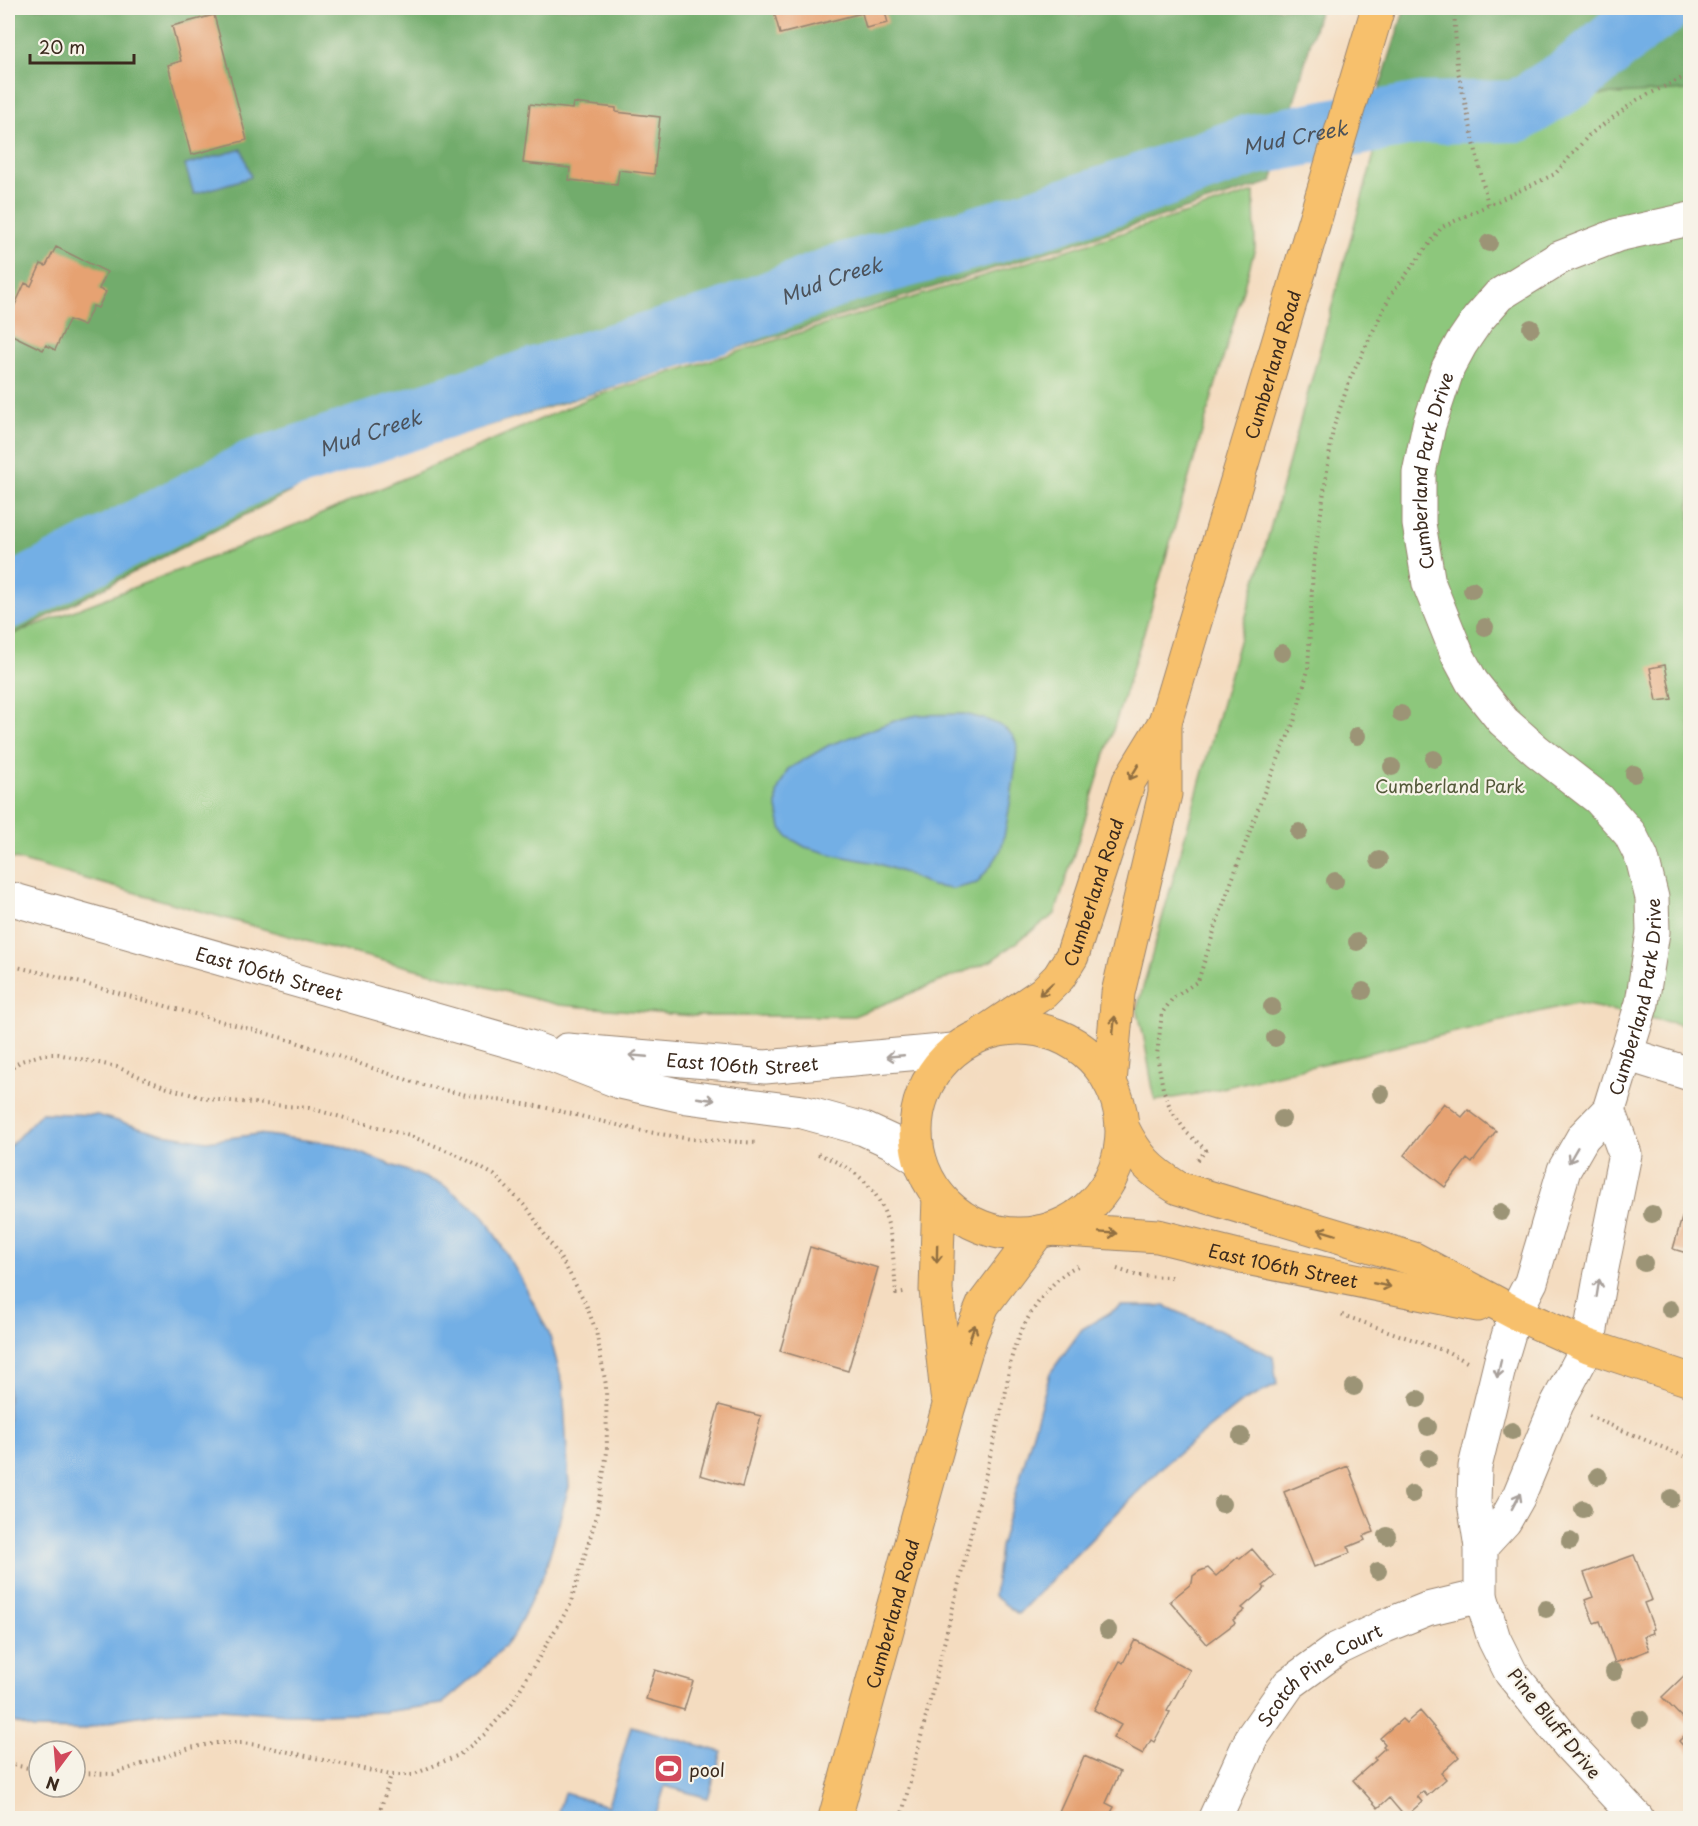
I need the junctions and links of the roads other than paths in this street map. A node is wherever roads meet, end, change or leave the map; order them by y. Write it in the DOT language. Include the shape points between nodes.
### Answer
graph roads {
  1 [pos="1378,8"];
  2 [pos="1690,219"];
  3 [pos="1165,722"];
  4 [pos="8,898"];
  5 [pos="982,1034"];
  6 [pos="530,1047"];
  7 [pos="954,1050"];
  8 [pos="1626,1054"];
  9 [pos="1690,1074"];
  10 [pos="1110,1083"];
  11 [pos="1610,1110"];
  12 [pos="1122,1127"];
  13 [pos="920,1160"];
  14 [pos="939,1196"];
  15 [pos="1044,1231"];
  16 [pos="1515,1313"];
  17 [pos="1588,1346"];
  18 [pos="1690,1380"];
  19 [pos="948,1409"];
  20 [pos="1481,1547"];
  21 [pos="1481,1596"];
  22 [pos="835,1818"];
  23 [pos="1215,1818"];
  24 [pos="1637,1818"];
  1 -- 3 [label="main road, Cumberland Road"];
  2 -- 8 [label="street, Cumberland Park Drive" via="1618,235 1559,258 1499,295 1478,319 1448,369 1429,425 1419,473 1419,524 1429,585 1472,682 1503,721 1599,799 1629,834 1642,858 1652,898 1653,932 1642,1003"];
  3 -- 5 [label="main road, Cumberland Road, one-way" via="1129,781 1072,956 1043,993"];
  10 -- 3 [label="main road, Cumberland Road, one-way" via="1118,993 1165,794"];
  4 -- 6 [label="street, East 106th Street"];
  5 -- 7 [label="main road"];
  5 -- 10 [label="main road" via="1012,1028 1041,1030 1069,1040 1093,1059"];
  7 -- 6 [label="street, East 106th Street, one-way" via="765,1067"];
  6 -- 13 [label="street, East 106th Street, one-way" via="620,1082 687,1097 803,1112 854,1126 890,1141"];
  7 -- 13 [label="main road" via="934,1071 921,1097 915,1126"];
  8 -- 9 [label="street"];
  8 -- 11 [label="street, Cumberland Park Drive"];
  10 -- 12 [label="main road"];
  11 -- 16 [label="street, Cumberland Park Drive, one-way" via="1583,1137 1564,1170 1531,1282"];
  17 -- 11 [label="street, Cumberland Park Drive, one-way" via="1625,1154"];
  12 -- 15 [label="main road" via="1114,1171 1103,1190 1079,1214"];
  16 -- 12 [label="main road, East 106th Street, one-way" via="1414,1259 1178,1188 1157,1175 1134,1152"];
  13 -- 14 [label="main road"];
  14 -- 15 [label="main road" via="959,1215 983,1228 1011,1233"];
  14 -- 19 [label="main road, Cumberland Road, one-way" via="936,1290"];
  15 -- 16 [label="main road, East 106th Street, one-way" via="1158,1236"];
  19 -- 15 [label="main road, Cumberland Road, one-way" via="983,1305"];
  16 -- 17 [label="main road, East 106th Street"];
  16 -- 20 [label="street, Pine Bluff Drive, one-way" via="1475,1467 1474,1503"];
  17 -- 18 [label="main road, East 106th Street"];
  20 -- 17 [label="street, one-way" via="1505,1521 1518,1498 1557,1404"];
  19 -- 22 [label="main road, Cumberland Road"];
  20 -- 21 [label="street, Pine Bluff Drive"];
  21 -- 23 [label="street, Scotch Pine Court" via="1427,1609 1385,1626 1337,1649 1289,1684 1252,1737"];
  21 -- 24 [label="street, Pine Bluff Drive" via="1494,1638 1511,1673 1569,1745"];
}
